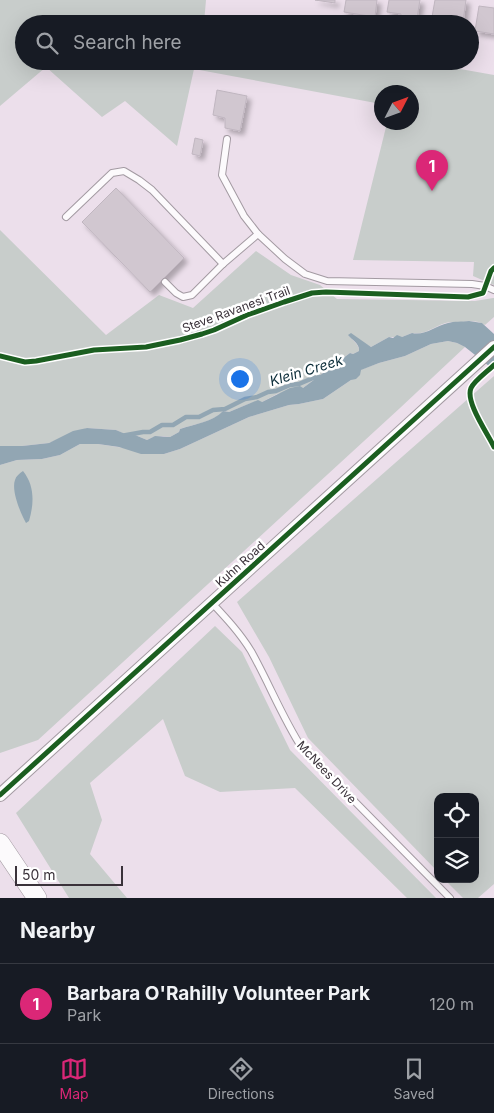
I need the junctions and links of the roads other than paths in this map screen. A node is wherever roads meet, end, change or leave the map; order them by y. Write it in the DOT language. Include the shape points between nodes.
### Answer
graph roads {
  1 [pos="227,139"];
  2 [pos="66,217"];
  3 [pos="258,234"];
  4 [pos="223,264"];
  5 [pos="165,282"];
  6 [pos="494,290"];
  7 [pos="494,347"];
  8 [pos="212,603"];
  9 [pos="0,795"];
  10 [pos="0,842"];
  11 [pos="36,898"];
  12 [pos="450,898"];
  1 -- 3 [label="lane" via="222,175 244,216"];
  2 -- 4 [label="lane" via="112,173 124,171 152,190"];
  3 -- 4 [label="lane"];
  3 -- 6 [label="lane" via="305,274 327,281 472,284"];
  4 -- 5 [label="lane" via="188,297 183,298"];
  7 -- 8 [label="street, Kuhn Road"];
  8 -- 9 [label="street, Kuhn Road"];
  8 -- 12 [label="lane, McNees Drive" via="250,651 302,748"];
  10 -- 11 [label="main road"];
}
